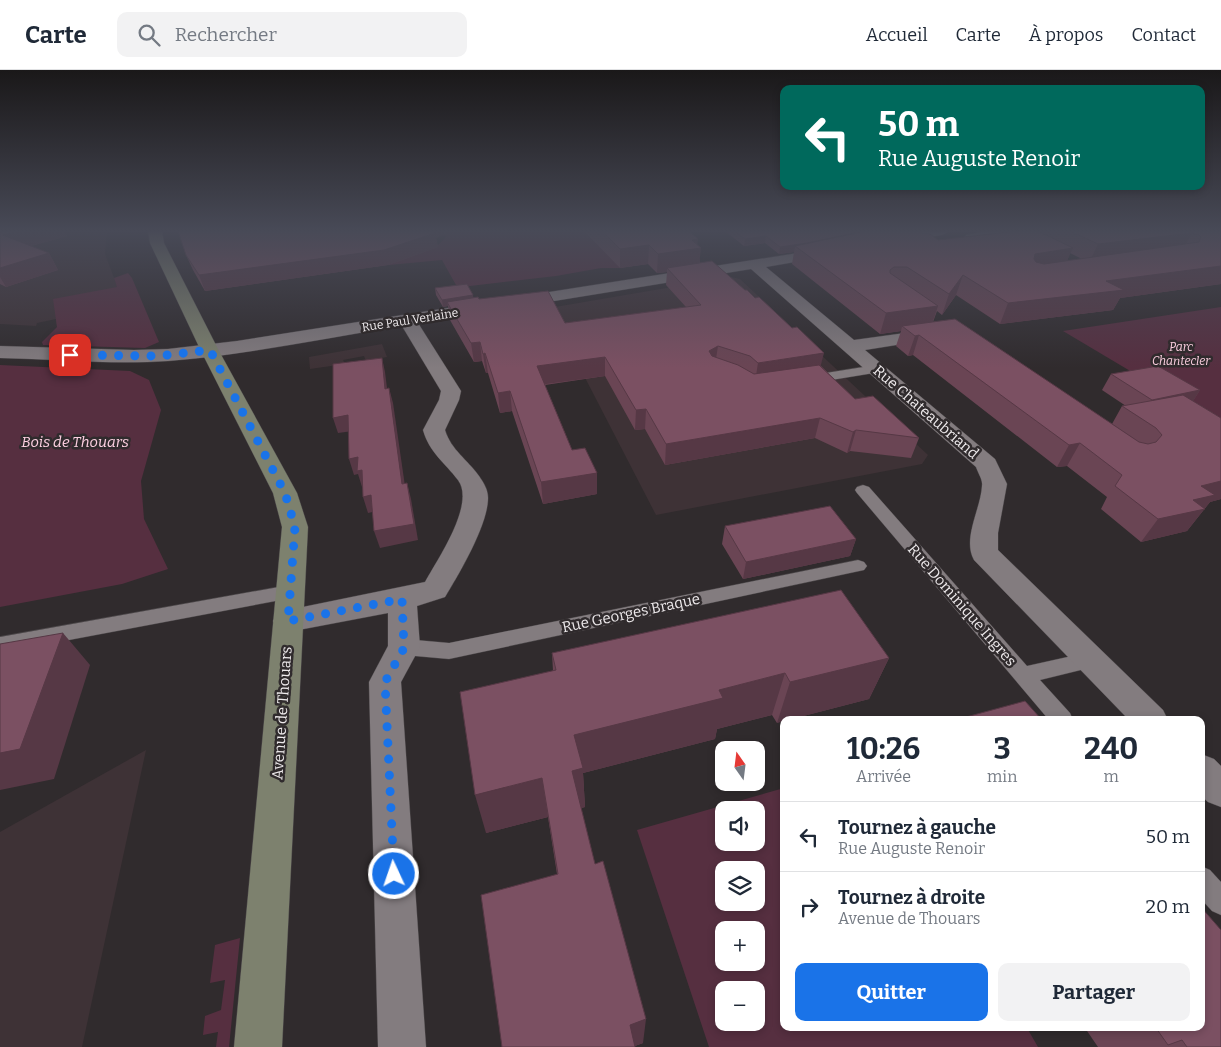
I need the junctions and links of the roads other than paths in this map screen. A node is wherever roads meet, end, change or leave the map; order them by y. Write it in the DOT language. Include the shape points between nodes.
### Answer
graph roads {
  1 [pos="174,277"];
  2 [pos="676,277"];
  3 [pos="769,277"];
  4 [pos="931,316"];
  5 [pos="407,320"];
  6 [pos="851,346"];
  7 [pos="210,350"];
  8 [pos="0,352"];
  9 [pos="876,369"];
  10 [pos="798,381"];
  11 [pos="863,490"];
  12 [pos="858,566"];
  13 [pos="402,599"];
  14 [pos="289,607"];
  15 [pos="0,645"];
  16 [pos="404,648"];
  17 [pos="1090,660"];
  18 [pos="1023,675"];
  19 [pos="1059,716"];
  20 [pos="1146,716"];
  21 [pos="1205,775"];
  22 [pos="1221,790"];
  23 [pos="1205,884"];
  24 [pos="1221,902"];
  25 [pos="258,1047"];
  26 [pos="402,1047"];
  1 -- 7 [label="street, Avenue de Thouars"];
  2 -- 5 [label="street, Rue Paul Verlaine"];
  3 -- 6 [label="street, Rue Chateaubriand"];
  4 -- 6 [label="street" via="953,331"];
  5 -- 7 [label="street, Rue Paul Verlaine"];
  5 -- 13 [label="street" via="450,391 434,430 437,443 471,481 475,502 435,590"];
  6 -- 9 [label="street, Rue Chateaubriand"];
  7 -- 8 [label="street, Rue Paul Verlaine" via="134,356"];
  7 -- 14 [label="street, Avenue de Thouars" via="285,493 295,527"];
  9 -- 10 [label="lane"];
  9 -- 17 [label="street, Rue Chateaubriand" via="987,464 995,484 984,553"];
  11 -- 18 [label="lane, Rue Dominique Ingres"];
  12 -- 16 [label="lane, Rue Georges Braque" via="449,651"];
  13 -- 14 [label="street"];
  13 -- 16 [label="street"];
  14 -- 15 [label="lane"];
  14 -- 25 [label="street, Avenue de Thouars"];
  16 -- 26 [label="street" via="385,682"];
  17 -- 18 [label="lane"];
  17 -- 20 [label="street, Rue Chateaubriand"];
  18 -- 19 [label="lane, Rue Dominique Ingres"];
  21 -- 22 [label="street"];
  23 -- 24 [label="lane"];
}
